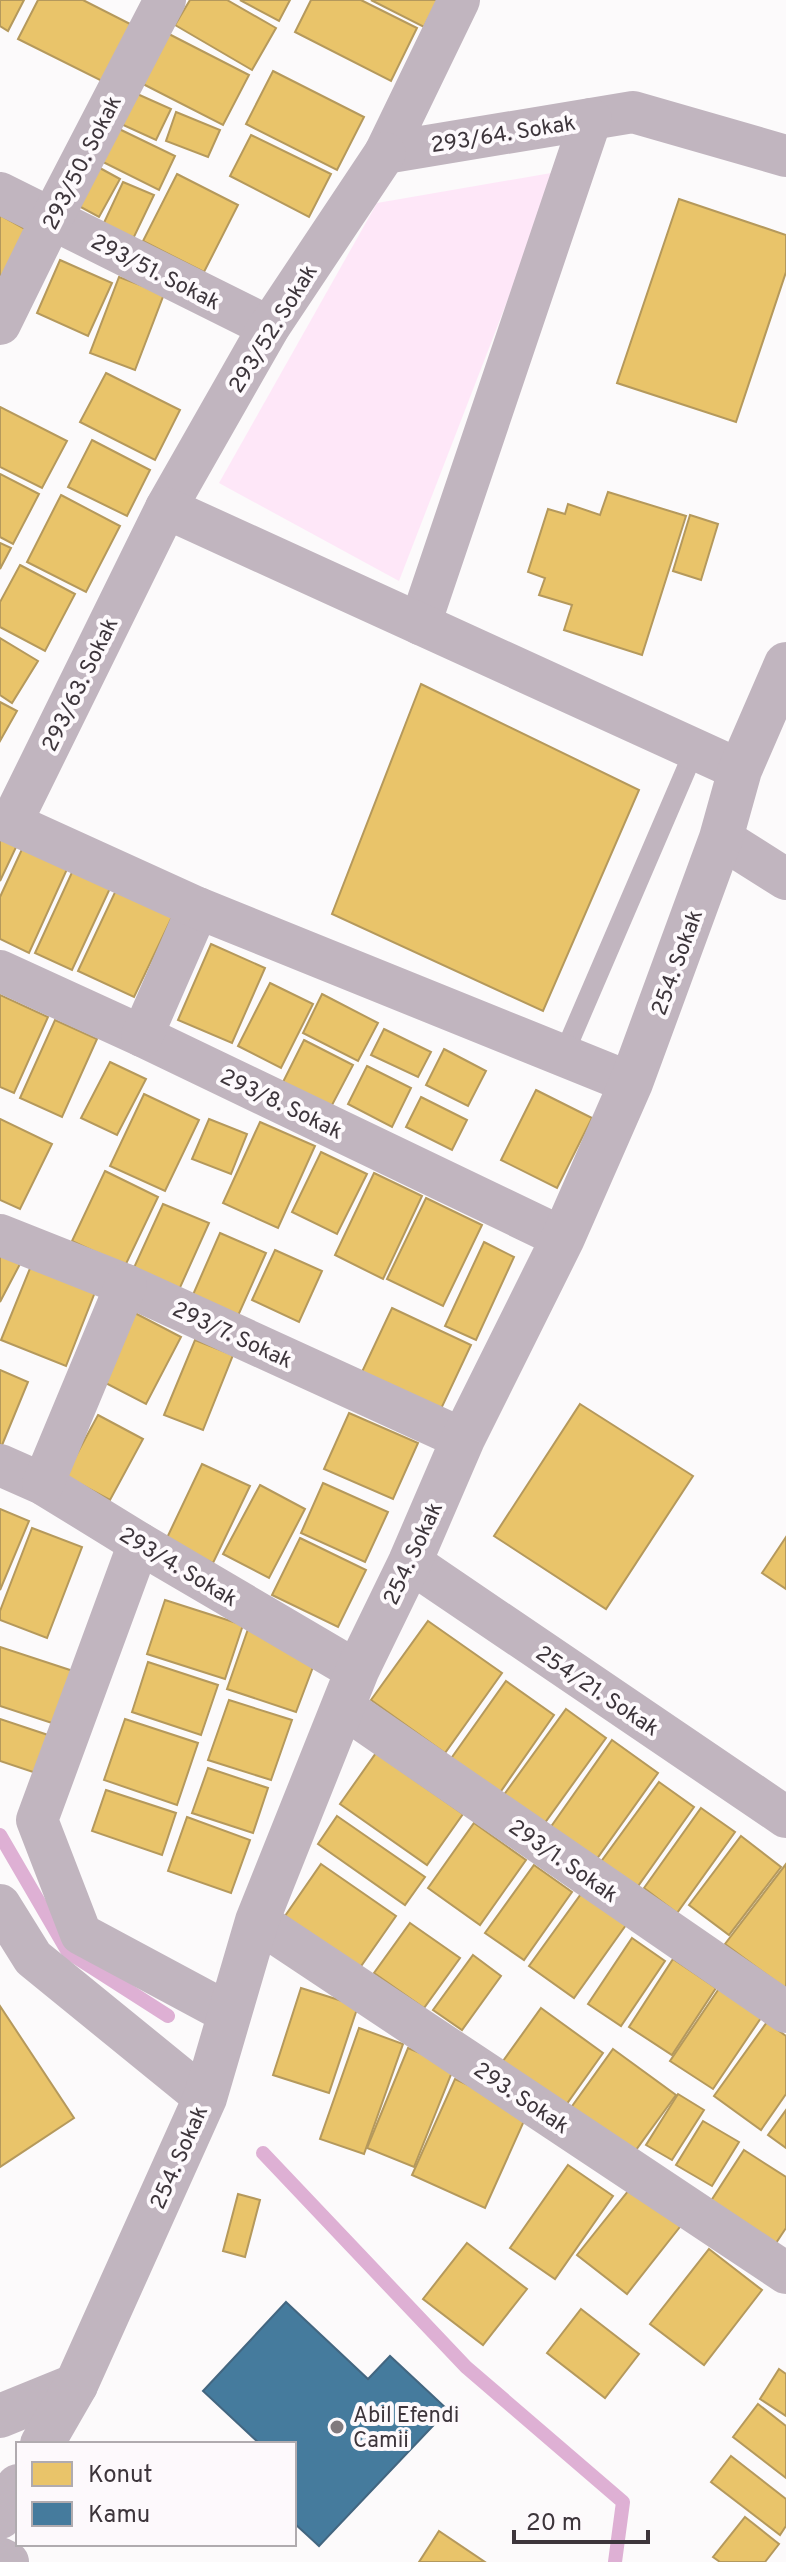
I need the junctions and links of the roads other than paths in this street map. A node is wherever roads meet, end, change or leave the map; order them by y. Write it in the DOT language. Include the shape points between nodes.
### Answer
graph roads {
  1 [pos="165,0"];
  2 [pos="459,0"];
  3 [pos="591,119"];
  4 [pos="385,153"];
  5 [pos="786,156"];
  6 [pos="0,193"];
  7 [pos="52,218"];
  8 [pos="0,324"];
  9 [pos="269,327"];
  10 [pos="166,508"];
  11 [pos="420,624"];
  12 [pos="786,664"];
  13 [pos="695,749"];
  14 [pos="740,770"];
  15 [pos="5,820"];
  16 [pos="721,838"];
  17 [pos="786,879"];
  18 [pos="198,908"];
  19 [pos="0,971"];
  20 [pos="142,1036"];
  21 [pos="563,1056"];
  22 [pos="631,1083"];
  23 [pos="0,1235"];
  24 [pos="563,1238"];
  25 [pos="126,1285"];
  26 [pos="463,1439"];
  27 [pos="0,1465"];
  28 [pos="43,1484"];
  29 [pos="139,1543"];
  30 [pos="410,1562"];
  31 [pos="350,1689"];
  32 [pos="786,1817"];
  33 [pos="0,1905"];
  34 [pos="257,1921"];
  35 [pos="786,2012"];
  36 [pos="230,2014"];
  37 [pos="205,2098"];
  38 [pos="786,2273"];
  39 [pos="76,2385"];
  40 [pos="0,2416"];
  41 [pos="43,2442"];
  42 [pos="16,2489"];
  43 [pos="0,2517"];
  44 [pos="0,2558"];
  45 [pos="8,2562"];
  1 -- 7 [label="street, 293/50. Sokak"];
  2 -- 4 [label="street, 293/64. Sokak"];
  3 -- 4 [label="street, 293/64. Sokak"];
  3 -- 5 [label="street, 293/64. Sokak" via="633,112"];
  3 -- 11 [label="street"];
  4 -- 9 [label="street, 293/52. Sokak"];
  6 -- 7 [label="street, 293/51. Sokak"];
  7 -- 8 [label="street, 293/50. Sokak"];
  7 -- 9 [label="street, 293/51. Sokak"];
  9 -- 10 [label="street, 293/52. Sokak"];
  10 -- 11 [label="street"];
  10 -- 15 [label="street, 293/63. Sokak"];
  11 -- 13 [label="street"];
  12 -- 14 [label="street, 254. Sokak"];
  13 -- 14 [label="street"];
  13 -- 21 [label="lane"];
  14 -- 16 [label="street, 254. Sokak"];
  15 -- 18 [label="street, 293/63. Sokak"];
  16 -- 17 [label="street"];
  16 -- 22 [label="street, 254. Sokak"];
  18 -- 20 [label="street"];
  18 -- 21 [label="street, 293/63. Sokak"];
  19 -- 20 [label="street, 293/8. Sokak"];
  20 -- 24 [label="street, 293/8. Sokak"];
  21 -- 22 [label="street, 293/63. Sokak"];
  22 -- 24 [label="street, 254. Sokak"];
  23 -- 25 [label="street, 293/7. Sokak"];
  24 -- 26 [label="street, 254. Sokak"];
  25 -- 26 [label="street, 293/7. Sokak"];
  25 -- 28 [label="street"];
  26 -- 30 [label="street, 254. Sokak"];
  27 -- 28 [label="street, 293/4. Sokak"];
  28 -- 29 [label="street, 293/4. Sokak"];
  29 -- 31 [label="street, 293/4. Sokak"];
  29 -- 36 [label="street" via="37,1820 81,1934"];
  30 -- 31 [label="street, 254. Sokak"];
  30 -- 32 [label="street, 254/21. Sokak"];
  31 -- 34 [label="street, 254. Sokak"];
  31 -- 35 [label="street, 293/1. Sokak"];
  33 -- 37 [label="street" via="33,1958"];
  34 -- 36 [label="street, 254. Sokak"];
  34 -- 38 [label="street, 293. Sokak"];
  36 -- 37 [label="street, 254. Sokak"];
  37 -- 39 [label="street, 254. Sokak"];
  39 -- 40 [label="street"];
  39 -- 41 [label="street, 254. Sokak"];
  42 -- 43 [label="street"];
  44 -- 45 [label="street"];
}
